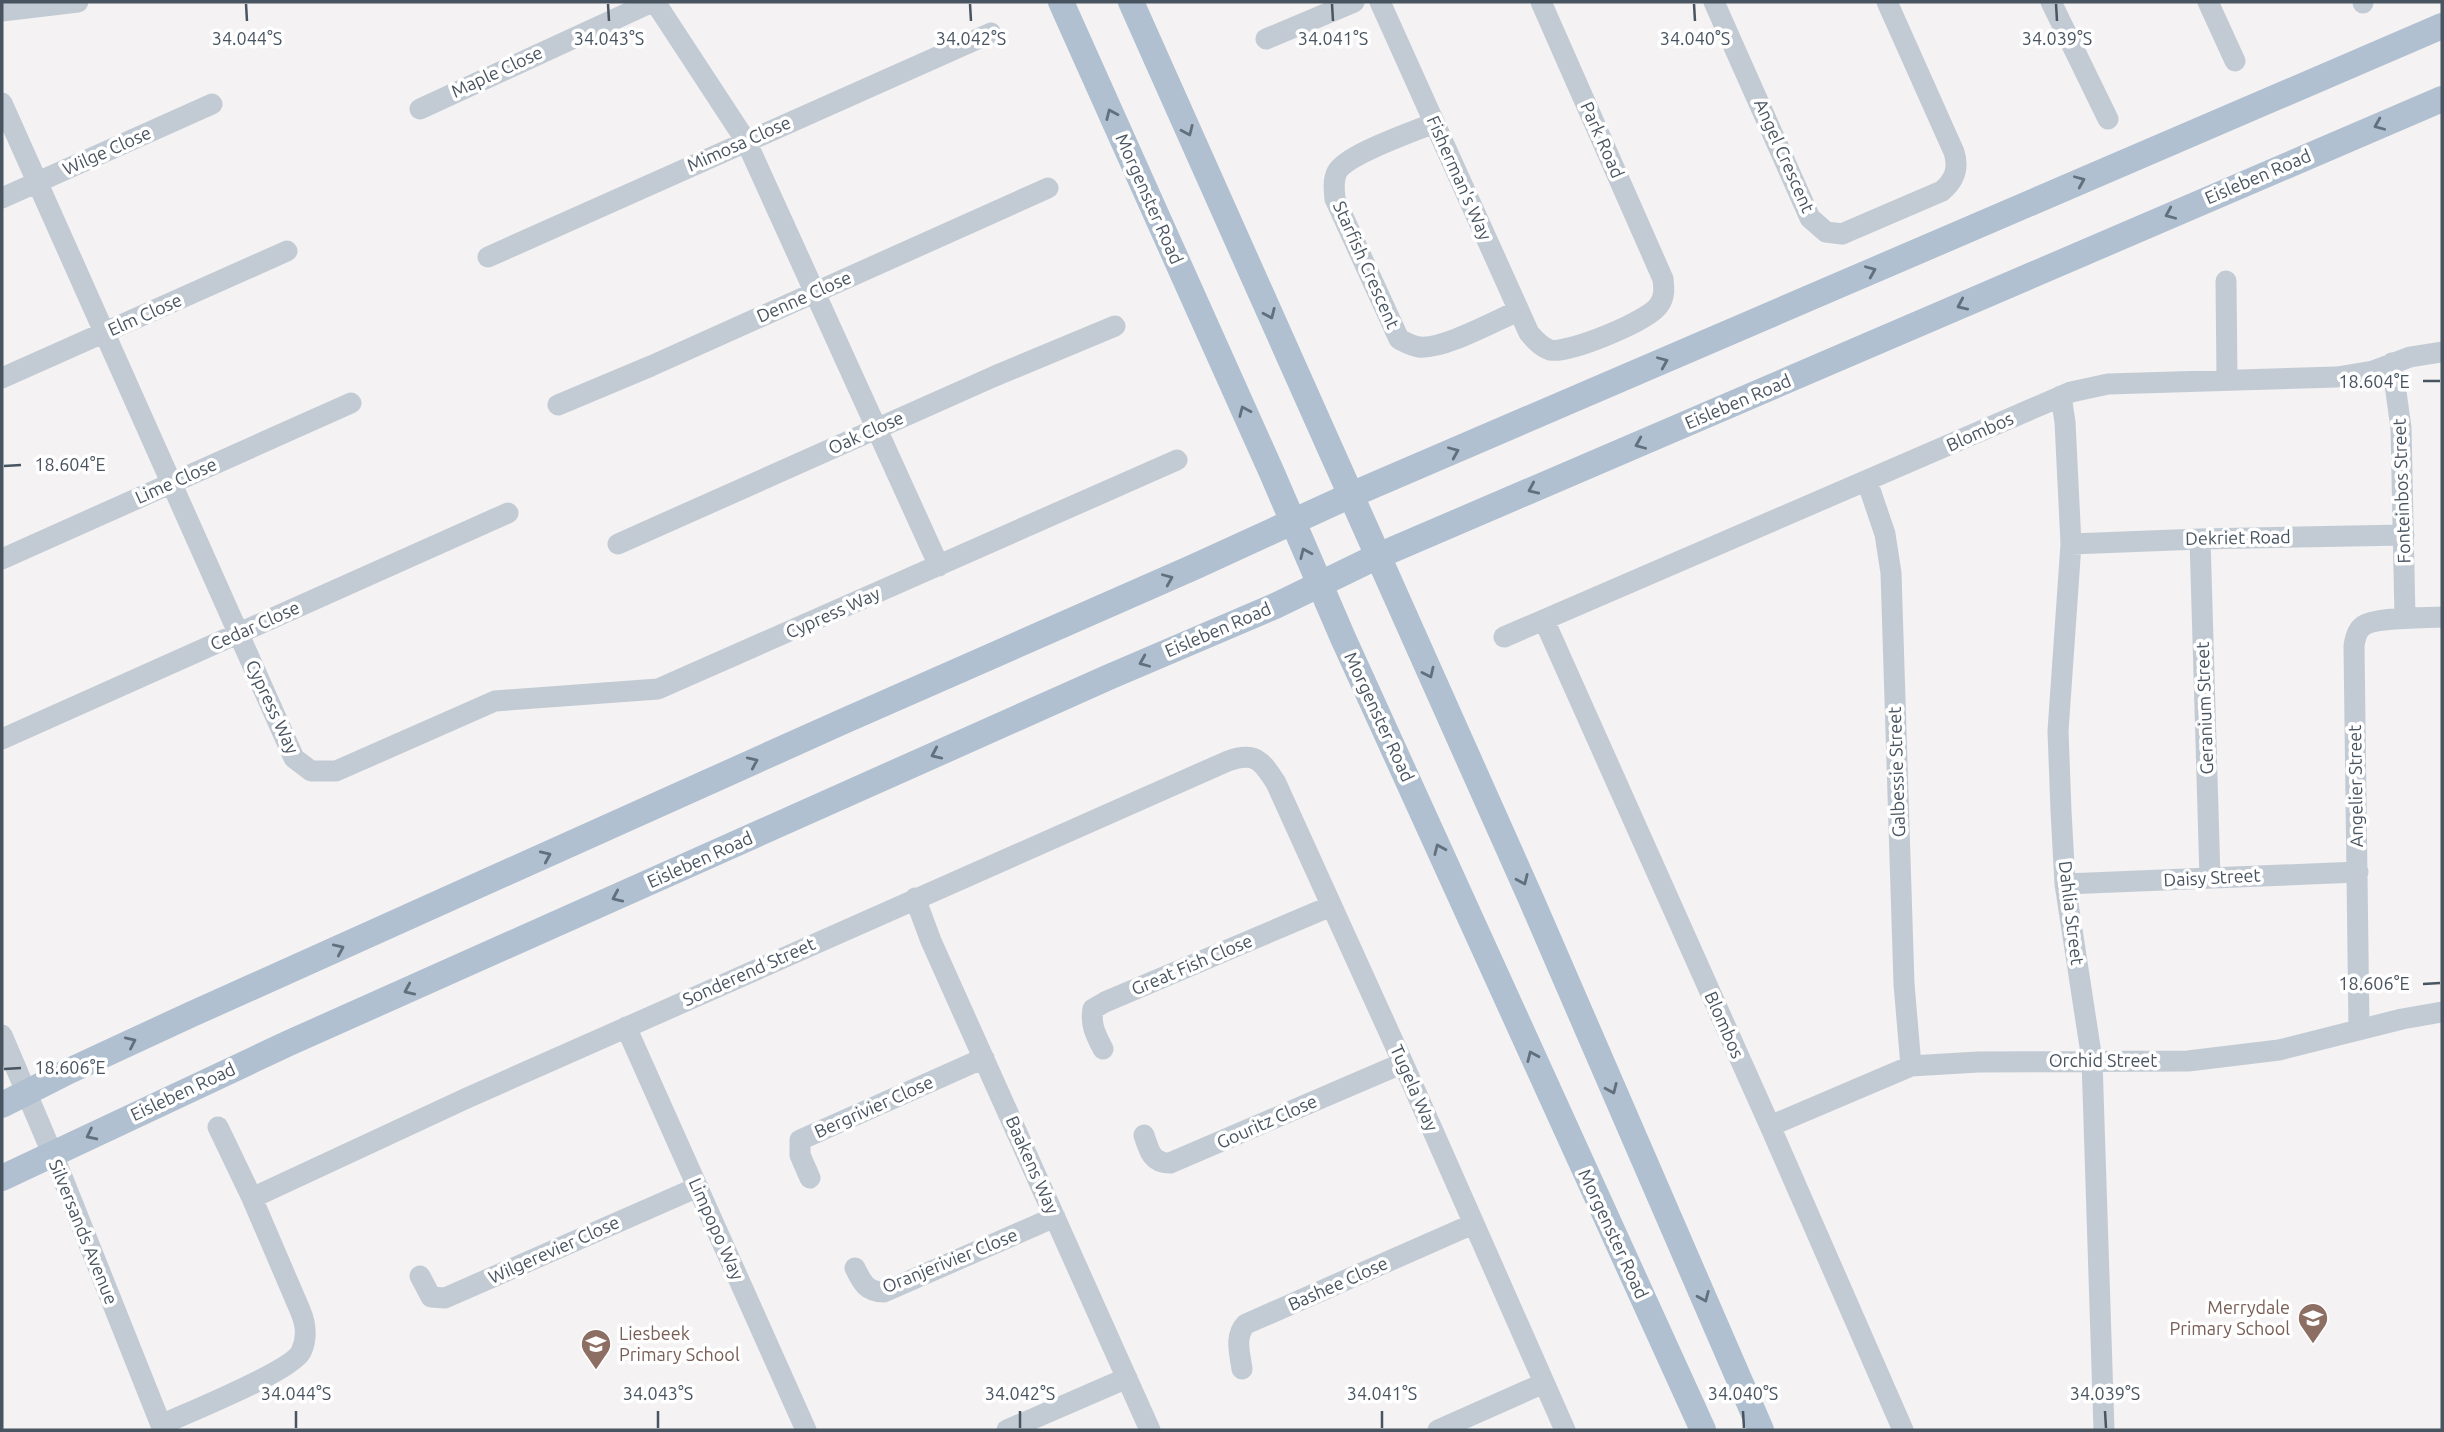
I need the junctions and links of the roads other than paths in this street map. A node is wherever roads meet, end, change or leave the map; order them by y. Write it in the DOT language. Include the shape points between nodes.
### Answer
graph roads {
  1 [pos="78,2"];
  2 [pos="653,2"];
  3 [pos="1061,2"];
  4 [pos="1131,2"];
  5 [pos="1354,2"];
  6 [pos="1380,2"];
  7 [pos="1541,2"];
  8 [pos="1714,2"];
  9 [pos="1887,2"];
  10 [pos="2052,2"];
  11 [pos="2208,2"];
  12 [pos="2,11"];
  13 [pos="2442,26"];
  14 [pos="991,33"];
  15 [pos="1266,39"];
  16 [pos="2235,61"];
  17 [pos="2442,99"];
  18 [pos="2,103"];
  19 [pos="212,104"];
  20 [pos="420,109"];
  21 [pos="2108,118"];
  22 [pos="1434,123"];
  23 [pos="746,141"];
  24 [pos="37,182"];
  25 [pos="1048,188"];
  26 [pos="2,198"];
  27 [pos="287,251"];
  28 [pos="488,257"];
  29 [pos="2226,281"];
  30 [pos="816,292"];
  31 [pos="1518,311"];
  32 [pos="1115,326"];
  33 [pos="103,333"];
  34 [pos="1546,348"];
  35 [pos="2442,352"];
  36 [pos="2392,363"];
  37 [pos="2,378"];
  38 [pos="2227,380"];
  39 [pos="2061,396"];
  40 [pos="351,403"];
  41 [pos="558,405"];
  42 [pos="877,429"];
  43 [pos="1177,460"];
  44 [pos="1867,481"];
  45 [pos="171,483"];
  46 [pos="1351,495"];
  47 [pos="508,513"];
  48 [pos="1292,522"];
  49 [pos="2404,536"];
  50 [pos="2200,539"];
  51 [pos="618,544"];
  52 [pos="2071,544"];
  53 [pos="1378,556"];
  54 [pos="2,559"];
  55 [pos="939,566"];
  56 [pos="1319,583"];
  57 [pos="2442,617"];
  58 [pos="2405,618"];
  59 [pos="1544,620"];
  60 [pos="238,634"];
  61 [pos="1504,637"];
  62 [pos="2,739"];
  63 [pos="1249,756"];
  64 [pos="2358,872"];
  65 [pos="2210,878"];
  66 [pos="2065,884"];
  67 [pos="915,898"];
  68 [pos="1331,906"];
  69 [pos="2442,1012"];
  70 [pos="626,1027"];
  71 [pos="2359,1029"];
  72 [pos="2,1035"];
  73 [pos="1103,1049"];
  74 [pos="984,1058"];
  75 [pos="2092,1060"];
  76 [pos="1403,1063"];
  77 [pos="1911,1066"];
  78 [pos="26,1094"];
  79 [pos="2,1105"];
  80 [pos="1770,1126"];
  81 [pos="218,1127"];
  82 [pos="1143,1135"];
  83 [pos="53,1154"];
  84 [pos="2,1178"];
  85 [pos="810,1178"];
  86 [pos="698,1187"];
  87 [pos="252,1198"];
  88 [pos="1055,1217"];
  89 [pos="1474,1224"];
  90 [pos="855,1268"];
  91 [pos="421,1276"];
  92 [pos="1242,1369"];
  93 [pos="1127,1378"];
  94 [pos="1544,1383"];
  95 [pos="162,1427"];
  96 [pos="806,1430"];
  97 [pos="1007,1430"];
  98 [pos="1150,1430"];
  99 [pos="1438,1430"];
  100 [pos="1565,1430"];
  101 [pos="1703,1430"];
  102 [pos="1761,1430"];
  103 [pos="1903,1430"];
  104 [pos="2104,1430"];
  1 -- 12 [label="street"];
  2 -- 20 [label="street, Maple Close"];
  2 -- 23 [label="street"];
  48 -- 3 [label="main road, Morgenster Road, one-way"];
  4 -- 46 [label="main road, one-way"];
  5 -- 15 [label="street"];
  6 -- 22 [label="street, Fisherman's Way"];
  7 -- 34 [label="street, Park Road" via="1663,279 1663,299 1650,315 1570,348"];
  8 -- 9 [label="street, Angel Crescent" via="1810,218 1826,232 1842,234 1942,191 1957,166"];
  10 -- 21 [label="street"];
  11 -- 16 [label="street"];
  46 -- 13 [label="main road, one-way"];
  14 -- 23 [label="street, Mimosa Close"];
  17 -- 53 [label="main road, Eisleben Road, one-way"];
  18 -- 24 [label="street, Cypress Way"];
  19 -- 24 [label="street, Wilge Close"];
  22 -- 31 [label="street, Fisherman's Way"];
  22 -- 31 [label="street, Starfish Crescent" via="1351,158 1338,172 1335,199 1399,339 1420,347 1441,345"];
  23 -- 28 [label="street, Mimosa Close"];
  23 -- 30 [label="street"];
  24 -- 26 [label="street, Wilge Close"];
  24 -- 33 [label="street, Cypress Way"];
  25 -- 30 [label="street, Denne Close"];
  27 -- 33 [label="street, Elm Close"];
  29 -- 38 [label="street"];
  30 -- 41 [label="street, Denne Close"];
  30 -- 42 [label="street"];
  31 -- 34 [label="street, Fisherman's Way" via="1529,333"];
  32 -- 42 [label="street, Oak Close"];
  33 -- 37 [label="street, Elm Close"];
  33 -- 45 [label="street, Cypress Way"];
  35 -- 36 [label="street, Blombos"];
  36 -- 38 [label="street, Blombos" via="2337,377"];
  36 -- 49 [label="street, Fonteinbos Street" via="2401,428"];
  38 -- 39 [label="street, Blombos" via="2108,384"];
  39 -- 44 [label="street, Blombos"];
  39 -- 52 [label="street, Dahlia Street"];
  40 -- 45 [label="street, Lime Close"];
  42 -- 51 [label="street, Oak Close"];
  42 -- 55 [label="street"];
  43 -- 55 [label="street, Cypress Way"];
  44 -- 59 [label="street, Blombos"];
  44 -- 77 [label="street, Galbessie Street" via="1885,534 1891,573 1904,984"];
  45 -- 54 [label="street, Lime Close"];
  45 -- 60 [label="street, Cypress Way"];
  46 -- 48 [label="main road"];
  46 -- 53 [label="main road"];
  47 -- 60 [label="street, Cedar Close"];
  56 -- 48 [label="main road, Morgenster Road, one-way"];
  78 -- 48 [label="main road, one-way" via="192,1014"];
  49 -- 50 [label="street, Dekriet Road"];
  49 -- 58 [label="street, Fonteinbos Street"];
  50 -- 52 [label="street, Dekriet Road"];
  50 -- 65 [label="street, Geranium Street"];
  52 -- 66 [label="street, Dahlia Street" via="2058,731"];
  53 -- 56 [label="main road, Eisleben Road"];
  53 -- 102 [label="main road, one-way"];
  55 -- 60 [label="street, Cypress Way" via="659,689 495,701 335,771 311,771 294,758"];
  56 -- 83 [label="main road, Eisleben Road, one-way" via="289,1043"];
  101 -- 56 [label="main road, Morgenster Road, one-way"];
  57 -- 58 [label="street, Angelier Street"];
  58 -- 64 [label="street, Angelier Street" via="2363,625 2354,646"];
  59 -- 61 [label="street, Blombos"];
  59 -- 80 [label="street, Blombos"];
  60 -- 62 [label="street, Cedar Close"];
  63 -- 67 [label="street, Sonderend Street" via="1242,755"];
  63 -- 68 [label="street, Tugela Way" via="1266,768 1276,783"];
  64 -- 65 [label="street, Daisy Street"];
  64 -- 71 [label="street, Angelier Street"];
  65 -- 66 [label="street, Daisy Street"];
  66 -- 75 [label="street, Dahlia Street"];
  67 -- 70 [label="street, Sonderend Street"];
  67 -- 74 [label="street, Baakens Way"];
  68 -- 73 [label="street, Great Fish Close" via="1093,1009 1091,1019"];
  68 -- 76 [label="street, Tugela Way"];
  69 -- 71 [label="street, Orchid Street"];
  70 -- 86 [label="street, Limpopo Way"];
  70 -- 87 [label="street, Sonderend Street"];
  71 -- 75 [label="street, Orchid Street" via="2248,1055 2188,1061"];
  72 -- 78 [label="street, Silversands Avenue"];
  74 -- 85 [label="street, Bergrivier Close" via="800,1140 800,1155"];
  74 -- 88 [label="street, Baakens Way"];
  75 -- 77 [label="street, Orchid Street"];
  75 -- 104 [label="street, Dahlia Street"];
  76 -- 82 [label="street, Gouritz Close" via="1170,1163 1154,1159"];
  76 -- 89 [label="street, Tugela Way"];
  77 -- 80 [label="street, Orchid Street"];
  78 -- 79 [label="main road"];
  78 -- 83 [label="street, Silversands Avenue"];
  80 -- 103 [label="street, Blombos"];
  81 -- 87 [label="street"];
  83 -- 84 [label="main road, Eisleben Road"];
  83 -- 95 [label="street, Silversands Avenue"];
  86 -- 91 [label="street, Wilgerevier Close" via="445,1298 431,1297"];
  86 -- 96 [label="street, Limpopo Way"];
  87 -- 95 [label="street" via="304,1318 306,1335 300,1353 283,1369"];
  88 -- 90 [label="street, Oranjerivier Close" via="884,1292 865,1287"];
  88 -- 93 [label="street, Baakens Way"];
  89 -- 92 [label="street, Bashee Close" via="1246,1324 1239,1337"];
  89 -- 94 [label="street, Tugela Way"];
  93 -- 97 [label="street"];
  93 -- 98 [label="street, Baakens Way"];
  94 -- 99 [label="street"];
  94 -- 100 [label="street, Tugela Way"];
}
